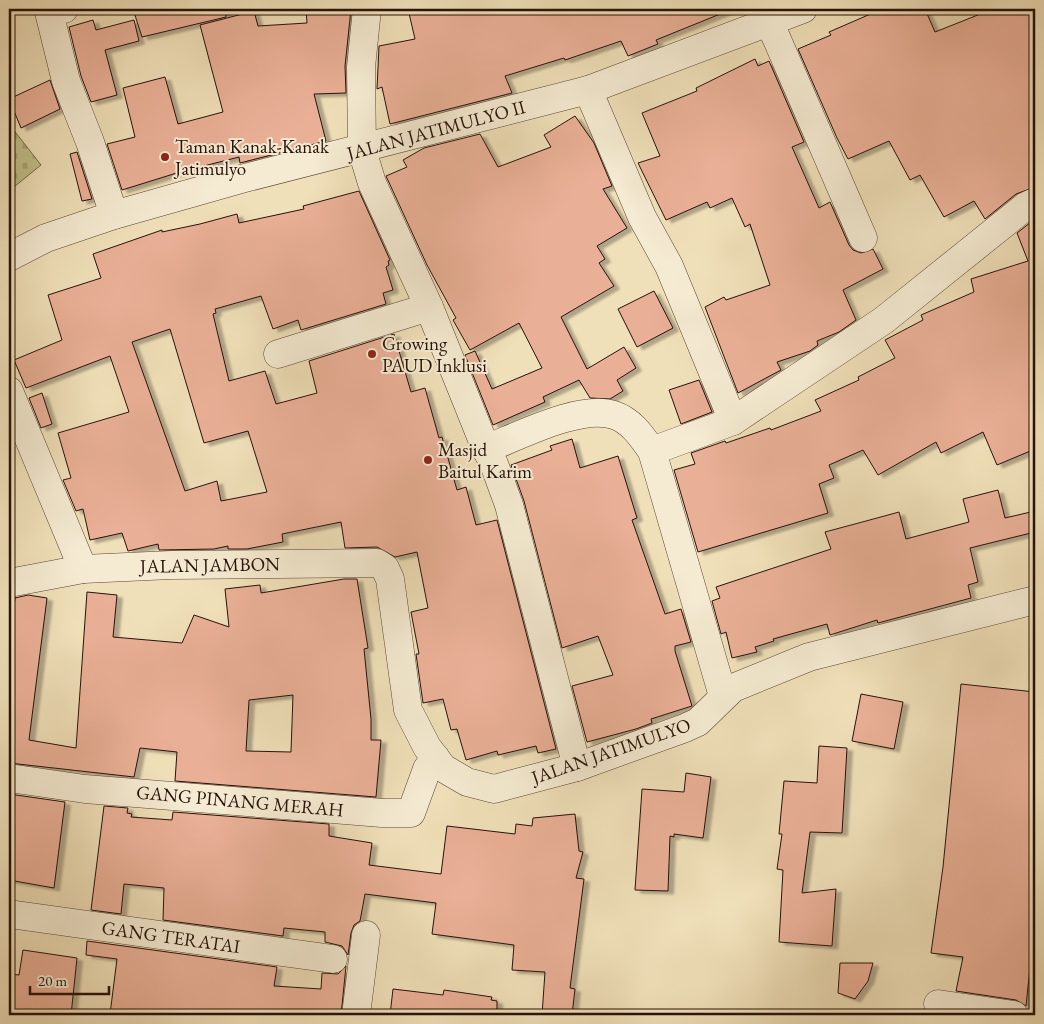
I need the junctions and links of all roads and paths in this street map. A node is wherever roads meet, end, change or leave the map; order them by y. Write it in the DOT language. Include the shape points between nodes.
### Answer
graph roads {
  1 [pos="64,9"];
  2 [pos="367,9"];
  3 [pos="803,9"];
  4 [pos="769,21"];
  5 [pos="588,90"];
  6 [pos="362,150"];
  7 [pos="1035,202"];
  8 [pos="114,215"];
  9 [pos="863,238"];
  10 [pos="9,257"];
  11 [pos="430,307"];
  12 [pos="278,354"];
  13 [pos="9,391"];
  14 [pos="733,421"];
  15 [pos="486,449"];
  16 [pos="652,452"];
  17 [pos="82,569"];
  18 [pos="9,583"];
  19 [pos="1035,600"];
  20 [pos="723,696"];
  21 [pos="408,710"];
  22 [pos="435,757"];
  23 [pos="577,767"];
  24 [pos="9,778"];
  25 [pos="9,914"];
  26 [pos="364,947"];
  27 [pos="333,959"];
  28 [pos="938,1004"];
  29 [pos="356,1015"];
  30 [pos="1014,1015"];
  1 -- 8 [label="street" via="49,12 66,81"];
  2 -- 6 [label="street" via="361,67"];
  3 -- 4 [label="street, JALAN JATIMULYO II"];
  4 -- 5 [label="street, JALAN JATIMULYO II"];
  4 -- 9 [label="street"];
  5 -- 6 [label="street, JALAN JATIMULYO II"];
  5 -- 14 [label="street" via="642,217 669,266"];
  6 -- 8 [label="street, JALAN JATIMULYO II" via="241,179"];
  6 -- 11 [label="street" via="372,183"];
  7 -- 14 [label="street" via="884,320"];
  8 -- 10 [label="street, JALAN JATIMULYO II" via="46,238"];
  11 -- 12 [label="street"];
  11 -- 15 [label="street"];
  13 -- 17 [label="street"];
  14 -- 16 [label="street"];
  15 -- 16 [label="street" via="568,418 598,413 615,415 636,428"];
  15 -- 23 [label="street" via="509,505"];
  16 -- 20 [label="street"];
  17 -- 18 [label="street"];
  17 -- 21 [label="street, JALAN JAMBON" via="377,563 385,568 390,579"];
  19 -- 20 [label="street, JALAN JATIMULYO" via="809,657 744,682"];
  20 -- 23 [label="street, JALAN JATIMULYO" via="698,722"];
  21 -- 22 [label="street, JALAN JATIMULYO"];
  22 -- 23 [label="street, JALAN JATIMULYO" via="443,768 467,782 494,789"];
  22 -- 24 [label="street, GANG PINANG MERAH" via="426,769 410,813 85,789"];
  25 -- 27 [label="street, GANG TERATAI"];
  26 -- 29 [label="street"];
  28 -- 30 [label="street"];
}
